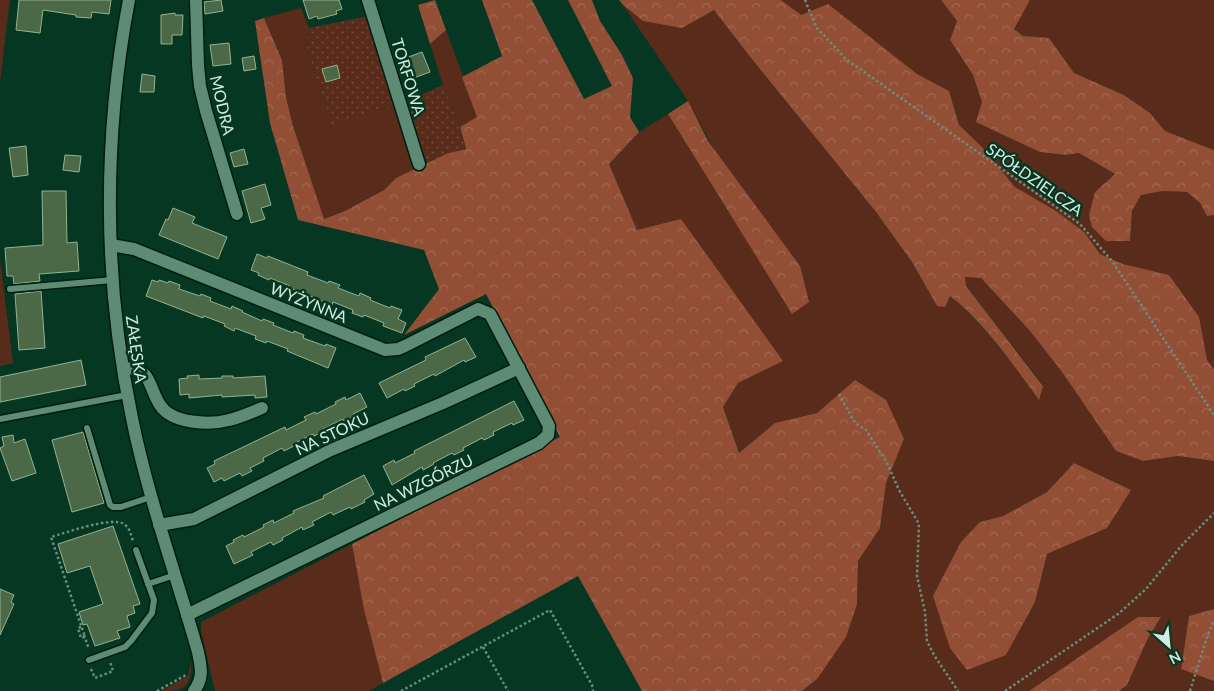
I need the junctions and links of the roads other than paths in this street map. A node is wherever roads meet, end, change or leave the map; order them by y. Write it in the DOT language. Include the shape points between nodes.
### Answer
graph roads {
  1 [pos="129,0"];
  2 [pos="196,0"];
  3 [pos="368,0"];
  4 [pos="419,164"];
  5 [pos="237,214"];
  6 [pos="111,245"];
  7 [pos="113,280"];
  8 [pos="10,289"];
  9 [pos="490,314"];
  10 [pos="123,368"];
  11 [pos="519,368"];
  12 [pos="127,396"];
  13 [pos="262,408"];
  14 [pos="0,418"];
  15 [pos="87,428"];
  16 [pos="151,497"];
  17 [pos="160,525"];
  18 [pos="136,550"];
  19 [pos="175,575"];
  20 [pos="148,584"];
  21 [pos="188,615"];
  22 [pos="89,660"];
  23 [pos="198,689"];
  1 -- 6 [label="street, ZAŁĘSKA" via="113,118"];
  2 -- 5 [label="street, MODRA" via="200,86"];
  3 -- 4 [label="street, TORFOWA"];
  6 -- 7 [label="street, ZAŁĘSKA"];
  6 -- 9 [label="street, WYŻYNNA" via="134,249 385,350 398,349 478,309"];
  7 -- 8 [label="lane"];
  7 -- 10 [label="street, ZAŁĘSKA"];
  9 -- 11 [label="street, NA WZGÓRZU"];
  10 -- 12 [label="street, ZAŁĘSKA"];
  10 -- 13 [label="street" via="144,373 160,405 179,419 227,420"];
  11 -- 17 [label="street, NA STOKU" via="331,450 194,520"];
  11 -- 21 [label="street, NA WZGÓRZU" via="549,426 548,435 539,443"];
  12 -- 14 [label="lane"];
  12 -- 16 [label="street, ZAŁĘSKA"];
  15 -- 16 [label="lane" via="110,505 121,507"];
  16 -- 17 [label="street, ZAŁĘSKA"];
  17 -- 19 [label="street, ZAŁĘSKA"];
  18 -- 20 [label="lane"];
  19 -- 20 [label="lane"];
  19 -- 21 [label="street, ZAŁĘSKA"];
  20 -- 22 [label="lane" via="154,608 132,641"];
  21 -- 23 [label="street, ZAŁĘSKA" via="202,670"];
}
